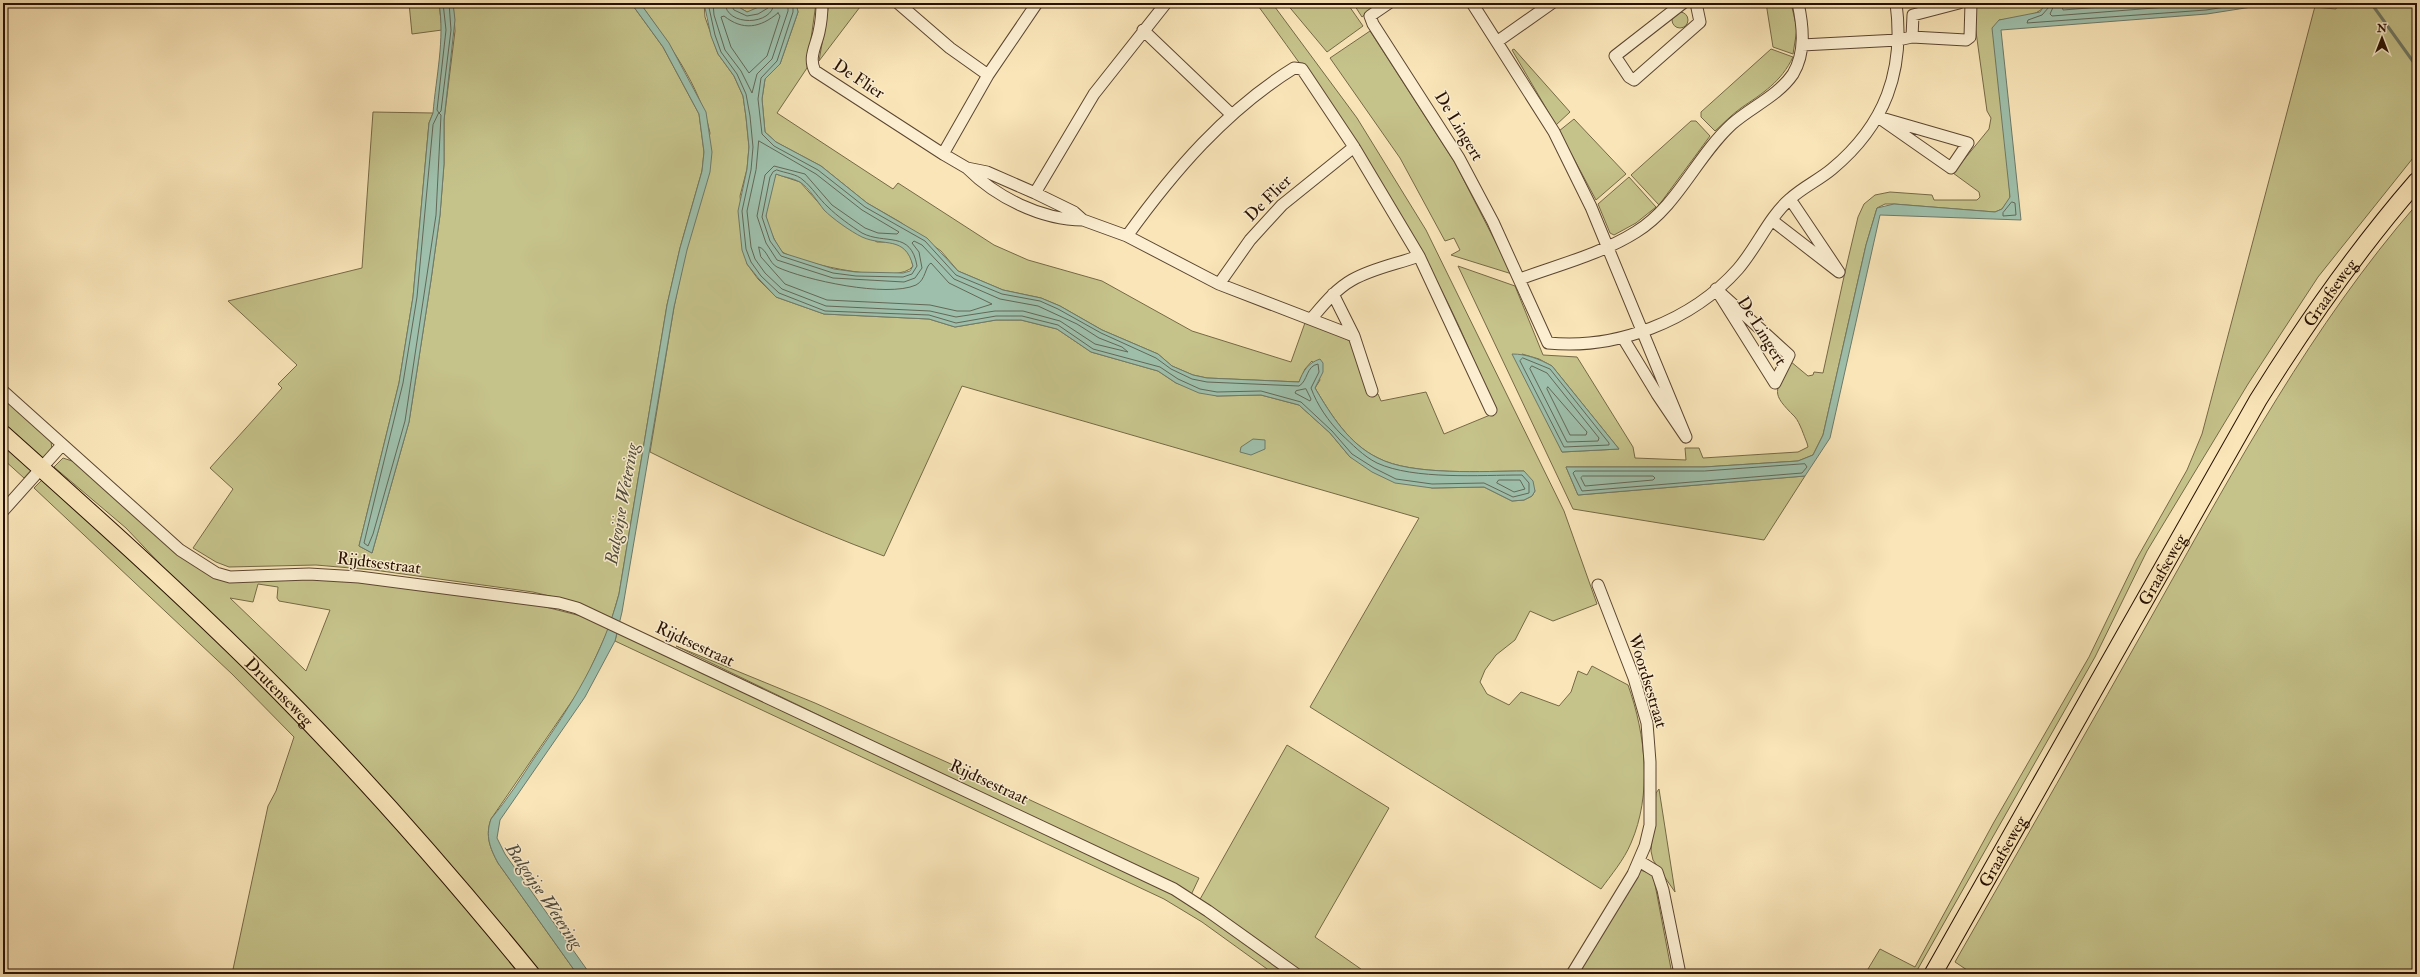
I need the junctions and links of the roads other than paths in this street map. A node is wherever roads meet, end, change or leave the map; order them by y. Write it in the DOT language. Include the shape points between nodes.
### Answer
graph roads {
  1 [pos="822,3"];
  2 [pos="898,3"];
  3 [pos="1037,3"];
  4 [pos="1166,3"];
  5 [pos="1390,3"];
  6 [pos="1472,3"];
  7 [pos="1552,3"];
  8 [pos="1683,3"];
  9 [pos="1696,3"];
  10 [pos="1798,3"];
  11 [pos="1896,3"];
  12 [pos="1959,3"];
  13 [pos="1971,3"];
  14 [pos="1143,30"];
  15 [pos="1912,36"];
  16 [pos="1898,40"];
  17 [pos="1498,41"];
  18 [pos="1802,45"];
  19 [pos="988,75"];
  20 [pos="1232,115"];
  21 [pos="1878,117"];
  22 [pos="1354,148"];
  23 [pos="943,154"];
  24 [pos="967,168"];
  25 [pos="2417,181"];
  26 [pos="1035,193"];
  27 [pos="1790,199"];
  28 [pos="1083,220"];
  29 [pos="1773,221"];
  30 [pos="1127,236"];
  31 [pos="1609,246"];
  32 [pos="1419,256"];
  33 [pos="1520,279"];
  34 [pos="1219,284"];
  35 [pos="1716,289"];
  36 [pos="1333,294"];
  37 [pos="1312,318"];
  38 [pos="1644,332"];
  39 [pos="1354,336"];
  40 [pos="1623,338"];
  41 [pos="3,390"];
  42 [pos="1372,391"];
  43 [pos="1491,410"];
  44 [pos="3,434"];
  45 [pos="62,445"];
  46 [pos="41,468"];
  47 [pos="3,511"];
  48 [pos="1598,585"];
  49 [pos="1639,861"];
  50 [pos="531,974"];
  51 [pos="1296,974"];
  52 [pos="1572,974"];
  53 [pos="1680,974"];
  54 [pos="1933,974"];
  1 -- 23 [label="street, De Flier" via="819,32 812,56 812,65 816,72"];
  2 -- 19 [label="street" via="950,48"];
  3 -- 19 [label="street"];
  4 -- 14 [label="street"];
  5 -- 33 [label="street, De Lingert" via="1370,16 1373,24 1460,158"];
  6 -- 17 [label="street"];
  7 -- 17 [label="street"];
  8 -- 9 [label="street" via="1614,56 1629,77 1634,80 1700,22"];
  10 -- 18 [label="street" via="1802,18"];
  11 -- 16 [label="street, De Lingert"];
  12 -- 15 [label="street" via="1913,15"];
  13 -- 15 [label="street" via="1970,37 1966,40"];
  14 -- 20 [label="street"];
  14 -- 26 [label="street" via="1094,94"];
  15 -- 16 [label="street"];
  16 -- 18 [label="street"];
  16 -- 21 [label="street, De Lingert" via="1898,59 1891,89"];
  17 -- 31 [label="street" via="1554,132"];
  18 -- 31 [label="street" via="1792,74 1777,92 1748,111 1718,138 1662,211 1635,233"];
  19 -- 23 [label="street"];
  20 -- 22 [label="street" via="1277,78 1294,68 1302,69"];
  20 -- 30 [label="street" via="1196,149 1160,190"];
  21 -- 21 [label="street" via="1938,134 1968,143 1951,168"];
  21 -- 27 [label="street, De Lingert" via="1858,145 1832,169"];
  22 -- 32 [label="street"];
  22 -- 34 [label="street, De Flier" via="1282,205 1250,240"];
  23 -- 24 [label="street, De Flier"];
  24 -- 26 [label="street, De Flier" via="987,172"];
  24 -- 28 [label="street, De Flier" via="981,182 1022,206 1071,220"];
  25 -- 54 [label="main road, Graafseweg" via="2336,281 2258,400"];
  26 -- 28 [label="street, De Flier" via="1074,212"];
  27 -- 29 [label="street, De Lingert"];
  27 -- 29 [label="street" via="1838,272"];
  28 -- 30 [label="street, De Flier"];
  29 -- 35 [label="street, De Lingert" via="1742,264"];
  30 -- 34 [label="street, De Flier"];
  31 -- 33 [label="street"];
  31 -- 38 [label="street"];
  32 -- 36 [label="street" via="1373,270 1351,280"];
  32 -- 43 [label="street"];
  33 -- 40 [label="street, De Lingert" via="1548,343 1572,344"];
  34 -- 37 [label="street, De Flier"];
  35 -- 35 [label="street, De Lingert" via="1789,355 1774,383 1750,343"];
  35 -- 38 [label="street, De Lingert" via="1682,313"];
  36 -- 37 [label="street"];
  36 -- 39 [label="street"];
  37 -- 39 [label="street, De Flier"];
  38 -- 40 [label="street, De Lingert"];
  38 -- 40 [label="street" via="1686,437"];
  39 -- 42 [label="street"];
  41 -- 45 [label="street, Rijdtsestraat"];
  44 -- 46 [label="main road, Drutenseweg"];
  45 -- 46 [label="street"];
  45 -- 51 [label="street, Rijdtsestraat" via="180,550 216,573 230,577 309,574 359,577 559,603 623,628 1174,889"];
  46 -- 47 [label="street"];
  46 -- 50 [label="main road, Drutenseweg" via="181,596 314,726 429,853"];
  48 -- 49 [label="street, Woordsestraat" via="1634,678 1647,723 1651,809 1648,834"];
  49 -- 52 [label="street, Woordsestraat"];
  49 -- 53 [label="street" via="1657,872"];
}
